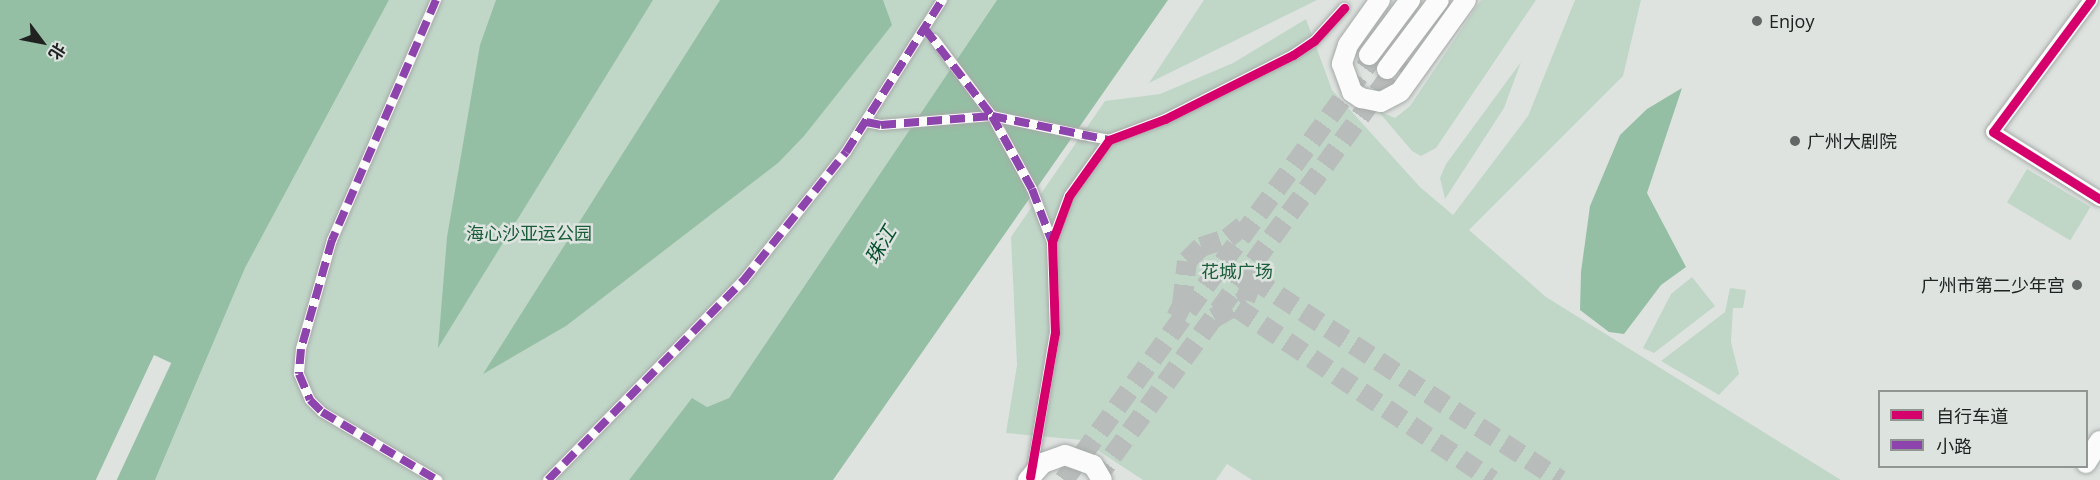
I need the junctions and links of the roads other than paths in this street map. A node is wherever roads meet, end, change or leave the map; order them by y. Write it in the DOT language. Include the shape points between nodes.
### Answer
graph roads {
  1 [pos="436,0"];
  2 [pos="942,0"];
  3 [pos="1380,0"];
  4 [pos="1410,0"];
  5 [pos="1439,0"];
  6 [pos="1466,0"];
  7 [pos="2091,0"];
  8 [pos="1344,8"];
  9 [pos="925,29"];
  10 [pos="1369,55"];
  11 [pos="1387,69"];
  12 [pos="992,117"];
  13 [pos="866,122"];
  14 [pos="1109,140"];
  15 [pos="2100,199"];
  16 [pos="1052,242"];
  17 [pos="2100,441"];
  18 [pos="2088,462"];
  19 [pos="1029,478"];
  20 [pos="437,480"];
  21 [pos="548,480"];
  22 [pos="1102,480"];
  1 -- 20 [label="street" via="332,240 302,349 299,374 310,400 322,412"];
  2 -- 9 [label="street"];
  3 -- 6 [label="main road" via="1348,45 1342,64 1352,92 1381,102 1400,92"];
  4 -- 10 [label="main road"];
  5 -- 11 [label="main road"];
  7 -- 15 [label="street" via="1993,132"];
  8 -- 14 [label="street" via="1314,41 1293,55 1165,119"];
  9 -- 12 [label="street, bridge"];
  9 -- 13 [label="street"];
  12 -- 13 [label="street"];
  12 -- 14 [label="street, bridge"];
  12 -- 16 [label="street" via="1037,201"];
  13 -- 21 [label="street" via="743,281"];
  14 -- 16 [label="street" via="1069,196"];
  16 -- 19 [label="street" via="1055,333"];
  17 -- 18 [label="main road"];
  19 -- 22 [label="main road" via="1043,463 1065,455 1093,465"];
}
